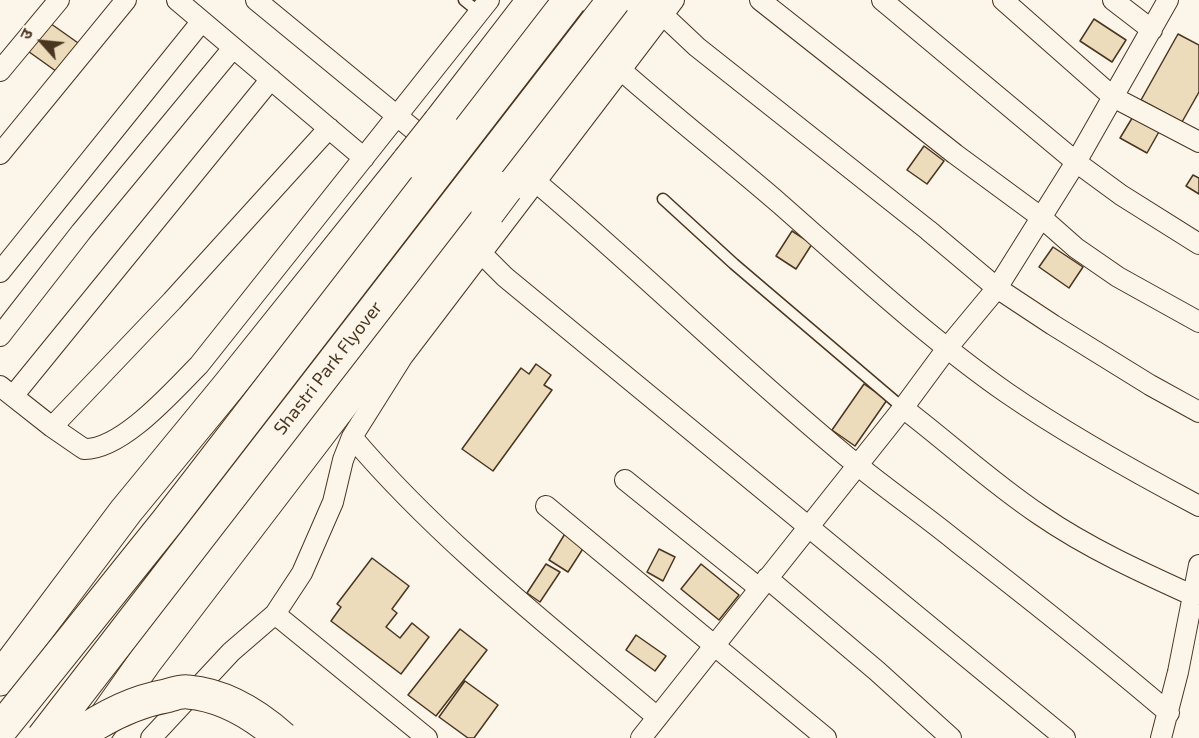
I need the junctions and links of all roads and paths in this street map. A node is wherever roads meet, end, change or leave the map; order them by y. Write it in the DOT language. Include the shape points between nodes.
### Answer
graph roads {
  1 [pos="59,0"];
  2 [pos="126,0"];
  3 [pos="177,0"];
  4 [pos="256,0"];
  5 [pos="464,0"];
  6 [pos="534,0"];
  7 [pos="570,0"];
  8 [pos="614,0"];
  9 [pos="760,0"];
  10 [pos="882,0"];
  11 [pos="1003,0"];
  12 [pos="1113,0"];
  13 [pos="1168,0"];
  14 [pos="662,5"];
  15 [pos="484,6"];
  16 [pos="202,21"];
  17 [pos="1152,30"];
  18 [pos="233,48"];
  19 [pos="621,70"];
  20 [pos="0,71"];
  21 [pos="271,79"];
  22 [pos="1113,97"];
  23 [pos="397,116"];
  24 [pos="329,128"];
  25 [pos="1199,142"];
  26 [pos="0,154"];
  27 [pos="364,158"];
  28 [pos="1076,162"];
  29 [pos="511,198"];
  30 [pos="663,199"];
  31 [pos="1042,218"];
  32 [pos="1199,244"];
  33 [pos="482,254"];
  34 [pos="0,272"];
  35 [pos="997,288"];
  36 [pos="1199,322"];
  37 [pos="0,336"];
  38 [pos="948,347"];
  39 [pos="6,391"];
  40 [pos="903,408"];
  41 [pos="1199,412"];
  42 [pos="52,427"];
  43 [pos="352,437"];
  44 [pos="857,465"];
  45 [pos="625,480"];
  46 [pos="546,506"];
  47 [pos="1199,506"];
  48 [pos="808,528"];
  49 [pos="1199,565"];
  50 [pos="763,583"];
  51 [pos="1194,596"];
  52 [pos="275,614"];
  53 [pos="715,644"];
  54 [pos="0,679"];
  55 [pos="1169,713"];
  56 [pos="657,717"];
  57 [pos="0,730"];
  58 [pos="43,738"];
  59 [pos="74,738"];
  60 [pos="91,738"];
  61 [pos="151,738"];
  62 [pos="282,738"];
  63 [pos="427,738"];
  64 [pos="641,738"];
  65 [pos="826,738"];
  66 [pos="951,738"];
  67 [pos="1065,738"];
  68 [pos="1161,738"];
  1 -- 20 [label="street"];
  2 -- 26 [label="street"];
  3 -- 16 [label="street"];
  4 -- 23 [label="street"];
  5 -- 15 [label="lane"];
  6 -- 54 [label="highway, bridge" via="126,511"];
  7 -- 57 [label="highway, Shastri Park Flyover, bridge" via="167,522"];
  8 -- 58 [label="highway, Shastri Park Flyover, bridge"];
  9 -- 31 [label="street"];
  10 -- 28 [label="street"];
  11 -- 22 [label="street"];
  12 -- 17 [label="street"];
  13 -- 17 [label="street"];
  14 -- 19 [label="street"];
  14 -- 29 [label="highway"];
  14 -- 35 [label="street" via="697,47"];
  15 -- 23 [label="street"];
  16 -- 18 [label="street"];
  16 -- 34 [label="street"];
  17 -- 22 [label="street"];
  18 -- 21 [label="street"];
  18 -- 37 [label="street"];
  19 -- 29 [label="street"];
  19 -- 38 [label="street"];
  21 -- 24 [label="street"];
  21 -- 39 [label="street"];
  22 -- 25 [label="street"];
  22 -- 28 [label="street"];
  23 -- 27 [label="street"];
  23 -- 29 [label="street"];
  24 -- 27 [label="street"];
  24 -- 42 [label="street"];
  27 -- 42 [label="street" via="199,365 159,405 104,447 84,449"];
  28 -- 31 [label="street"];
  28 -- 32 [label="street"];
  29 -- 33 [label="street"];
  29 -- 44 [label="street" via="580,219"];
  29 -- 60 [label="highway" via="146,660"];
  30 -- 40 [label="lane"];
  31 -- 35 [label="street"];
  31 -- 36 [label="street" via="1118,277"];
  33 -- 43 [label="street" via="403,356"];
  33 -- 48 [label="street"];
  35 -- 38 [label="street"];
  35 -- 41 [label="street" via="1062,332"];
  38 -- 40 [label="street"];
  38 -- 47 [label="street" via="1055,424"];
  39 -- 42 [label="street"];
  40 -- 44 [label="street"];
  40 -- 51 [label="street" via="1019,500 1070,534"];
  43 -- 52 [label="street" via="324,523 302,573"];
  43 -- 56 [label="street" via="426,518"];
  44 -- 48 [label="street"];
  44 -- 55 [label="street"];
  45 -- 50 [label="street"];
  46 -- 53 [label="street"];
  48 -- 50 [label="street"];
  48 -- 67 [label="street"];
  49 -- 51 [label="street"];
  50 -- 53 [label="street"];
  50 -- 66 [label="street" via="877,671"];
  51 -- 55 [label="street"];
  52 -- 61 [label="street" via="231,652"];
  52 -- 63 [label="street"];
  53 -- 56 [label="street"];
  53 -- 65 [label="street"];
  55 -- 68 [label="street"];
  56 -- 64 [label="street"];
  59 -- 62 [label="highway, bridge" via="98,721 143,700 186,692 215,697 244,709"];
}
